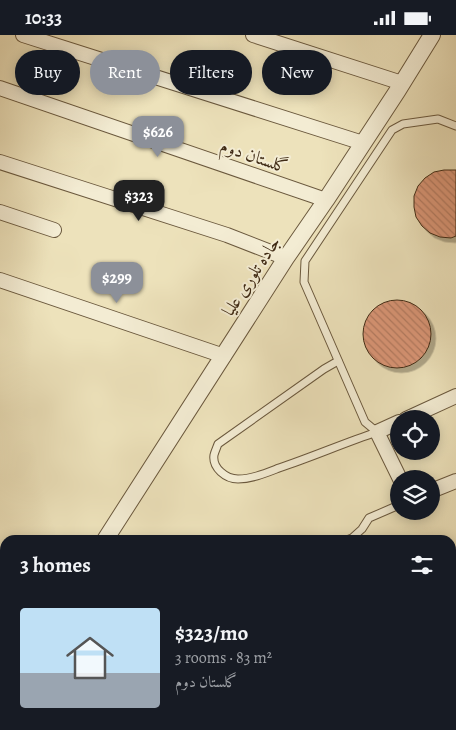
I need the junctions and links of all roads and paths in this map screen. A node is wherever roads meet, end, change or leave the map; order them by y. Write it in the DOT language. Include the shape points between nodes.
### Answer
graph roads {
  1 [pos="23,35"];
  2 [pos="253,35"];
  3 [pos="432,35"];
  4 [pos="402,83"];
  5 [pos="0,88"];
  6 [pos="456,126"];
  7 [pos="363,143"];
  8 [pos="0,162"];
  9 [pos="326,200"];
  10 [pos="0,213"];
  11 [pos="54,229"];
  12 [pos="286,259"];
  13 [pos="0,280"];
  14 [pos="224,356"];
  15 [pos="338,361"];
  16 [pos="456,397"];
  17 [pos="426,410"];
  18 [pos="390,426"];
  19 [pos="377,432"];
  20 [pos="396,470"];
  21 [pos="456,481"];
  22 [pos="440,487"];
  23 [pos="390,509"];
  24 [pos="108,535"];
  25 [pos="355,535"];
  1 -- 7 [label="street"];
  2 -- 4 [label="street"];
  3 -- 4 [label="street, جاده تلوری علیا"];
  4 -- 7 [label="street, جاده تلوری علیا"];
  5 -- 9 [label="street, گلستان دوم"];
  6 -- 15 [label="lane" via="438,119 403,124 392,130 305,261 304,282"];
  7 -- 9 [label="street, جاده تلوری علیا"];
  8 -- 12 [label="street" via="227,235"];
  9 -- 12 [label="street, جاده تلوری علیا"];
  10 -- 11 [label="street"];
  12 -- 14 [label="street, جاده تلوری علیا"];
  13 -- 14 [label="street"];
  14 -- 24 [label="street, جاده تلوری علیا"];
  15 -- 19 [label="lane" via="365,422"];
  15 -- 19 [label="lane" via="218,444 214,456 216,466 229,478 250,478"];
  16 -- 17 [label="street"];
  18 -- 19 [label="street"];
  19 -- 20 [label="street"];
  21 -- 22 [label="street"];
  23 -- 25 [label="lane" via="369,518"];
}
